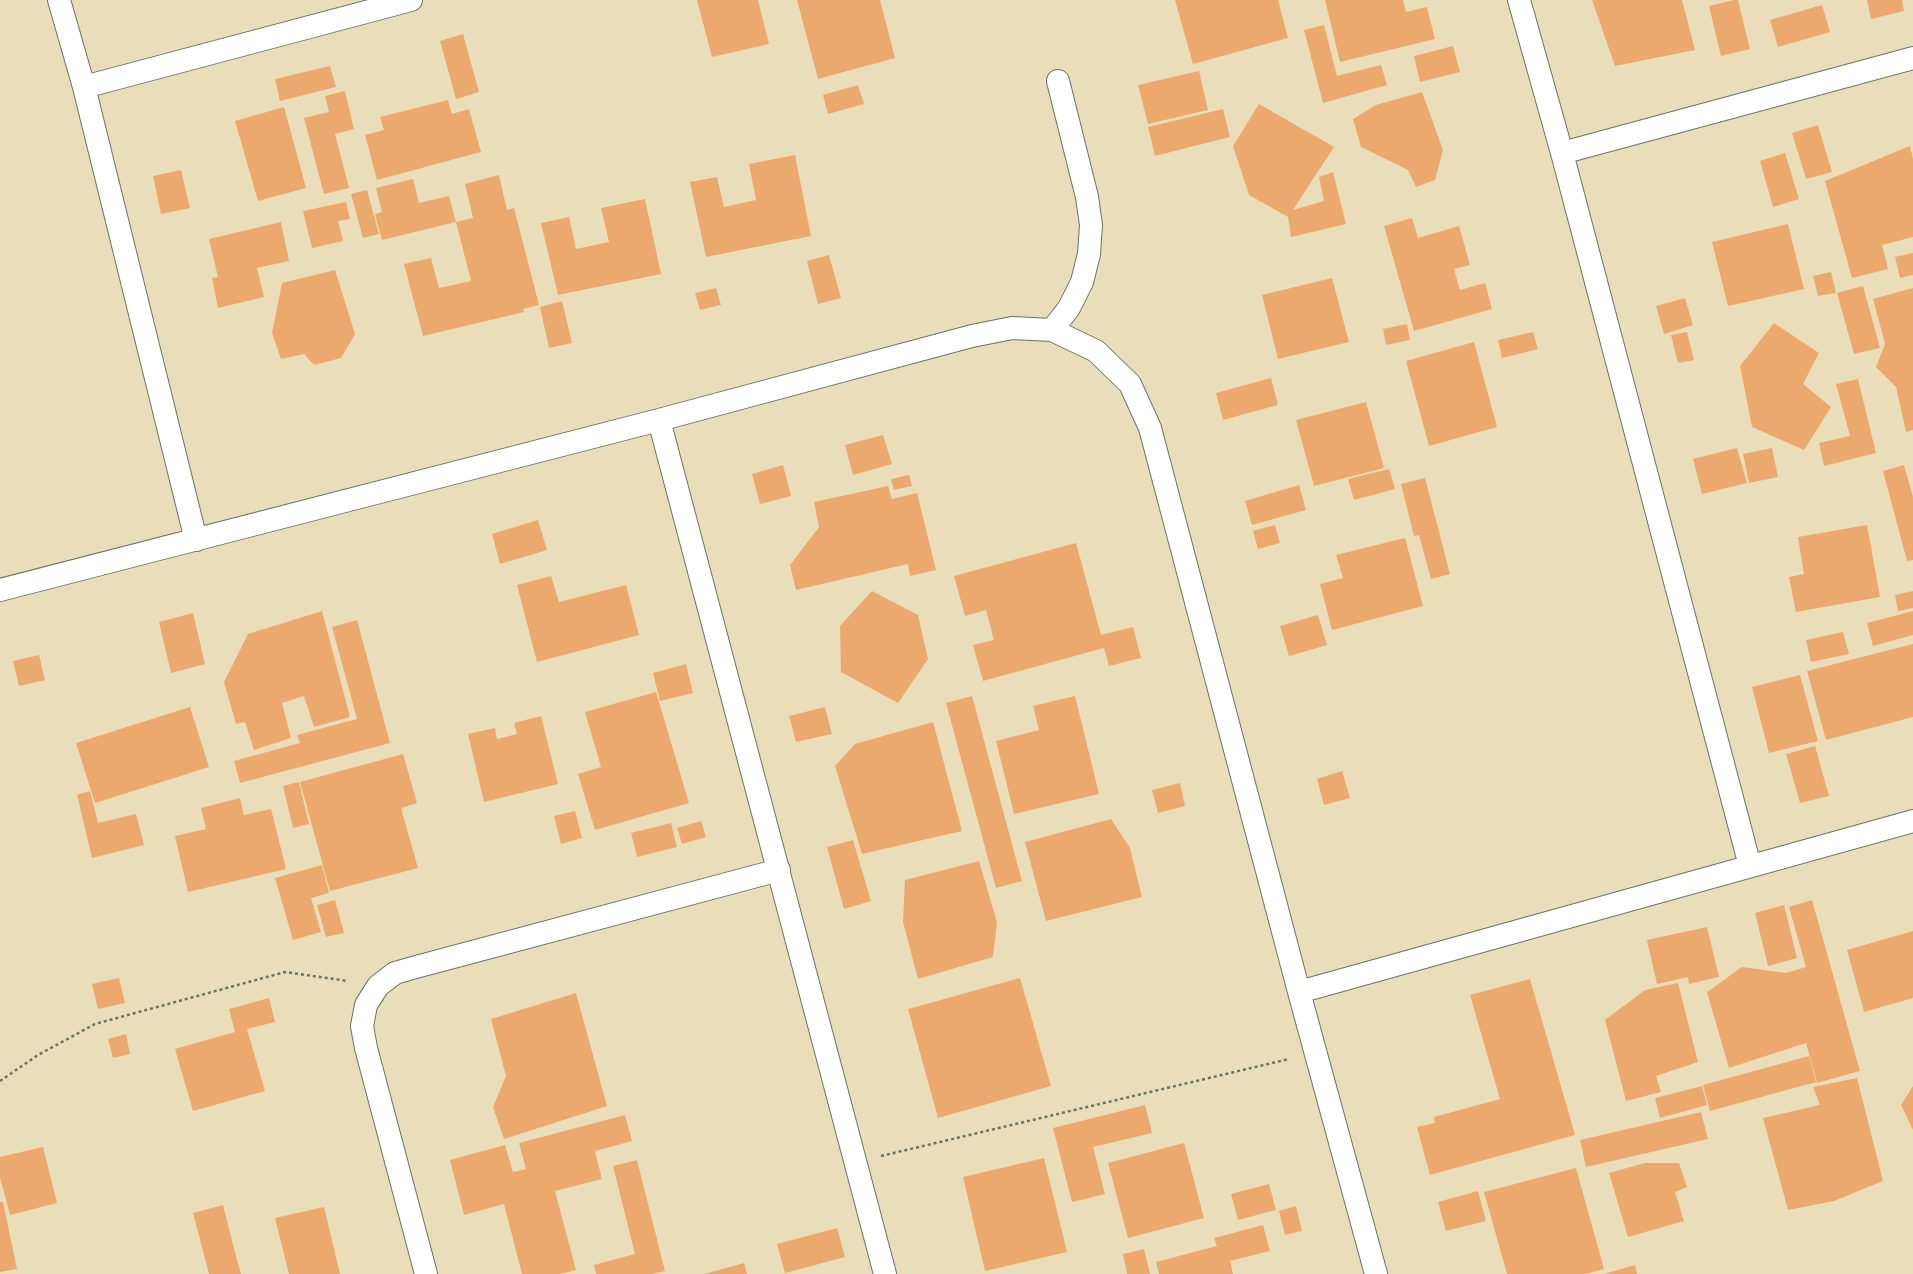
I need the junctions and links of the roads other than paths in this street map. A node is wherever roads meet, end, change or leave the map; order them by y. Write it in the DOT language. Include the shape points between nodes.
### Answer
graph roads {
  1 [pos="59,0"];
  2 [pos="411,0"];
  3 [pos="1519,0"];
  4 [pos="1913,58"];
  5 [pos="1058,81"];
  6 [pos="84,87"];
  7 [pos="1562,153"];
  8 [pos="1052,330"];
  9 [pos="659,420"];
  10 [pos="196,540"];
  11 [pos="0,590"];
  12 [pos="1913,822"];
  13 [pos="1750,866"];
  14 [pos="779,870"];
  15 [pos="1299,992"];
  16 [pos="426,1274"];
  17 [pos="885,1274"];
  18 [pos="1376,1274"];
  1 -- 6 [label="street"];
  2 -- 6 [label="street"];
  3 -- 7 [label="street"];
  4 -- 7 [label="street"];
  5 -- 8 [label="street" via="1087,197 1091,225 1090,254 1082,282 1069,308"];
  6 -- 10 [label="street"];
  7 -- 13 [label="street"];
  8 -- 9 [label="street" via="1012,328 972,336"];
  8 -- 15 [label="street" via="1096,351 1130,384 1150,428"];
  9 -- 10 [label="street"];
  9 -- 14 [label="street"];
  10 -- 11 [label="street"];
  12 -- 13 [label="street"];
  13 -- 15 [label="street"];
  14 -- 16 [label="street" via="416,967 396,973 378,986 366,1005 362,1026"];
  14 -- 17 [label="street"];
  15 -- 18 [label="street"];
}
